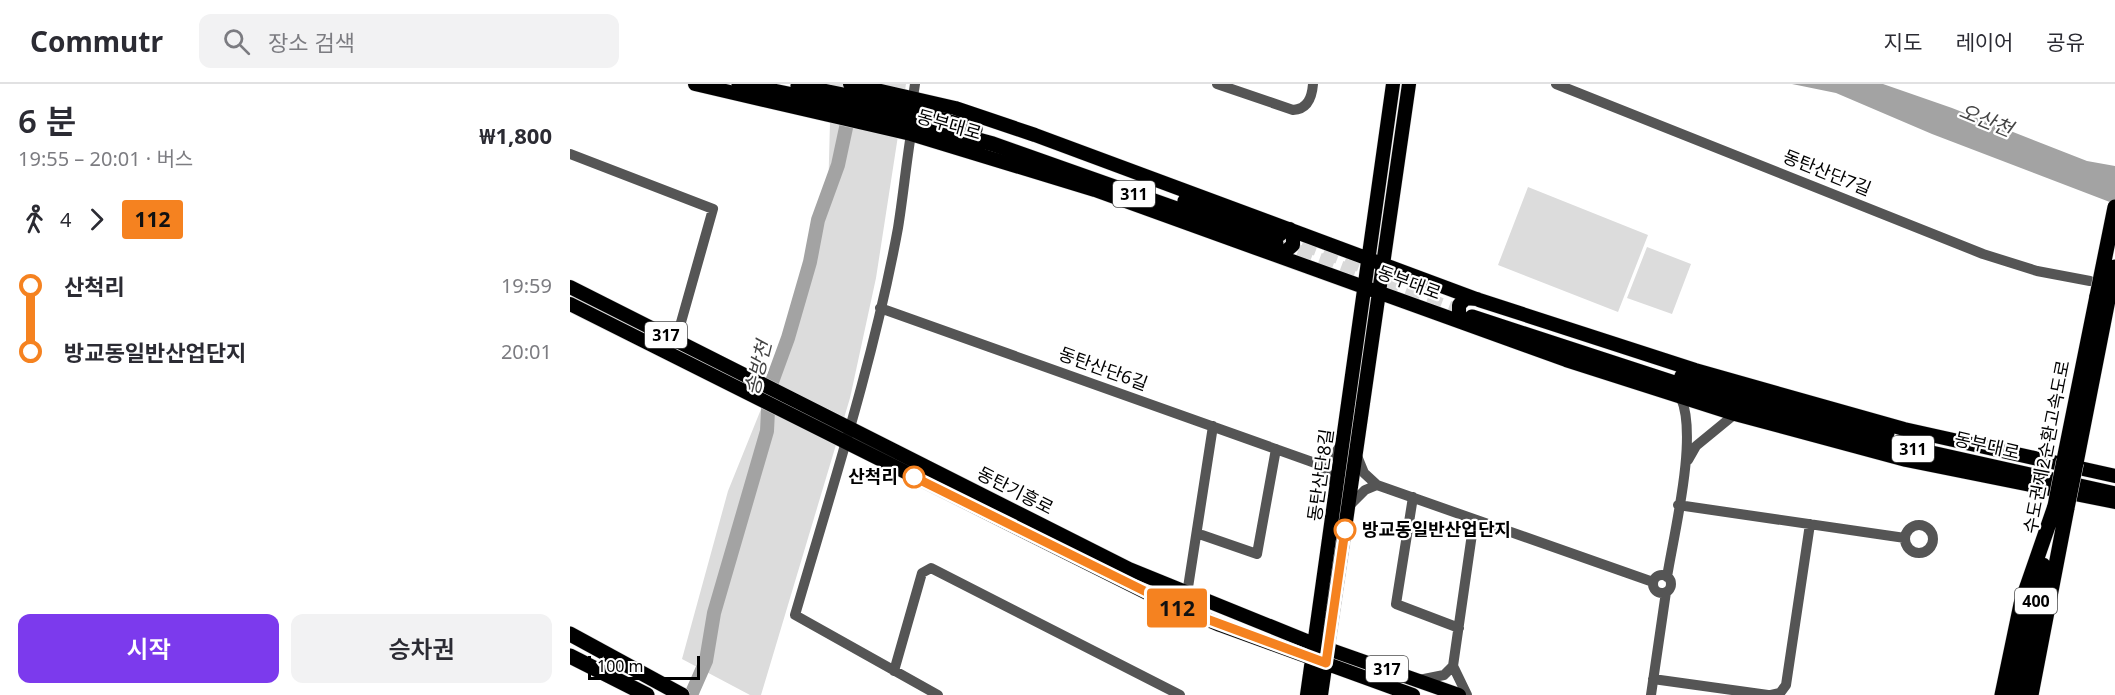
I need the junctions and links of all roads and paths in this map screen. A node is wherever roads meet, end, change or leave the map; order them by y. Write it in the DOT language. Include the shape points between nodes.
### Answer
graph roads {
  1 [pos="695,84"];
  2 [pos="739,84"];
  3 [pos="789,84"];
  4 [pos="1217,84"];
  5 [pos="1313,84"];
  6 [pos="1393,84"];
  7 [pos="1409,84"];
  8 [pos="1556,84"];
  9 [pos="914,91"];
  10 [pos="843,100"];
  11 [pos="874,105"];
  12 [pos="955,108"];
  13 [pos="911,134"];
  14 [pos="957,134"];
  15 [pos="978,153"];
  16 [pos="570,154"];
  17 [pos="2115,207"];
  18 [pos="1282,241"];
  19 [pos="1370,259"];
  20 [pos="1384,265"];
  21 [pos="2115,267"];
  22 [pos="2090,281"];
  23 [pos="570,287"];
  24 [pos="1366,287"];
  25 [pos="1380,292"];
  26 [pos="2103,298"];
  27 [pos="570,304"];
  28 [pos="880,308"];
  29 [pos="1472,312"];
  30 [pos="676,340"];
  31 [pos="1695,370"];
  32 [pos="1681,398"];
  33 [pos="1735,414"];
  34 [pos="1213,426"];
  35 [pos="849,428"];
  36 [pos="1880,432"];
  37 [pos="1806,434"];
  38 [pos="1860,437"];
  39 [pos="1344,438"];
  40 [pos="845,442"];
  41 [pos="1276,449"];
  42 [pos="1356,454"];
  43 [pos="1314,463"];
  44 [pos="1684,468"];
  45 [pos="2115,476"];
  46 [pos="1377,485"];
  47 [pos="2115,485"];
  48 [pos="1337,486"];
  49 [pos="2115,494"];
  50 [pos="1413,497"];
  51 [pos="2115,502"];
  52 [pos="1678,505"];
  53 [pos="1349,506"];
  54 [pos="2061,507"];
  55 [pos="1474,520"];
  56 [pos="1810,524"];
  57 [pos="1202,535"];
  58 [pos="1905,538"];
  59 [pos="1667,577"];
  60 [pos="1653,582"];
  61 [pos="1666,592"];
  62 [pos="1187,594"];
  63 [pos="1459,628"];
  64 [pos="570,634"];
  65 [pos="1320,653"];
  66 [pos="570,656"];
  67 [pos="1453,666"];
  68 [pos="894,671"];
  69 [pos="1653,679"];
  70 [pos="1419,680"];
  71 [pos="681,694"];
  72 [pos="647,695"];
  73 [pos="938,695"];
  74 [pos="1180,695"];
  75 [pos="1307,695"];
  76 [pos="1321,695"];
  77 [pos="1413,695"];
  78 [pos="1459,695"];
  79 [pos="1467,695"];
  80 [pos="1651,695"];
  81 [pos="1769,695"];
  82 [pos="2002,695"];
  83 [pos="2017,695"];
  84 [pos="2031,695"];
  1 -- 10 [label="main road, 동부대로"];
  2 -- 10 [label="highway, 동부대로 / 311"];
  3 -- 10 [label="highway, 동부대로 / 311"];
  4 -- 5 [label="street" via="1293,111 1308,103"];
  6 -- 19 [label="main road"];
  7 -- 20 [label="main road"];
  8 -- 22 [label="street, 동탄산단7길" via="1983,254 2037,271"];
  9 -- 11 [label="main road, 동부대로"];
  9 -- 12 [label="main road, 동부대로"];
  10 -- 11 [label="highway, 동부대로 / 311"];
  10 -- 11 [label="main road, 동부대로"];
  11 -- 12 [label="highway" via="891,99 948,113"];
  11 -- 13 [label="main road, 동부대로"];
  11 -- 14 [label="highway, 동부대로 / 311"];
  11 -- 18 [label="highway, 동부대로 / 311" via="997,135"];
  12 -- 18 [label="main road, 동부대로"];
  13 -- 15 [label="main road, 동부대로"];
  13 -- 28 [label="street" via="898,229"];
  14 -- 15 [label="highway"];
  14 -- 18 [label="highway, 동부대로 / 311"];
  15 -- 18 [label="main road, 동부대로" via="1095,190"];
  16 -- 30 [label="street" via="713,209"];
  17 -- 26 [label="highway, 수도권제2순환고속도로 / 400, bridge"];
  18 -- 19 [label="main road, 동부대로"];
  18 -- 24 [label="main road, 동부대로"];
  19 -- 20 [label="main road, 동부대로"];
  19 -- 24 [label="main road, 동탄산단8길"];
  20 -- 25 [label="main road, 동탄산단8길"];
  20 -- 29 [label="main road, 동부대로"];
  21 -- 26 [label="highway, 수도권제2순환고속도로 / 400, bridge"];
  23 -- 30 [label="main road, 동탄기흥로 / 317"];
  24 -- 25 [label="main road, 동부대로"];
  24 -- 39 [label="main road, 동탄산단8길"];
  25 -- 29 [label="main road, 동부대로"];
  25 -- 42 [label="main road, 동탄산단8길"];
  26 -- 54 [label="highway, 수도권제2순환고속도로 / 400, bridge"];
  27 -- 40 [label="main road, 동탄기흥로 / 317"];
  28 -- 34 [label="street, 동탄산단6길"];
  28 -- 35 [label="street"];
  29 -- 31 [label="main road, 동부대로"];
  29 -- 32 [label="main road, 동부대로"];
  29 -- 36 [label="highway, 동부대로 / 311"];
  29 -- 38 [label="highway, 동부대로 / 311" via="1714,396"];
  30 -- 35 [label="main road, 동탄기흥로 / 317"];
  31 -- 36 [label="highway" via="1809,404"];
  31 -- 45 [label="main road, 동부대로" via="1904,429"];
  32 -- 33 [label="main road, 동부대로"];
  32 -- 44 [label="street" via="1687,426"];
  33 -- 37 [label="main road, 동부대로"];
  33 -- 44 [label="street" via="1696,446"];
  34 -- 41 [label="street, 동탄산단6길"];
  34 -- 62 [label="street"];
  35 -- 40 [label="street"];
  35 -- 62 [label="main road, 동탄기흥로 / 317"];
  36 -- 47 [label="highway, 동부대로 / 311"];
  37 -- 38 [label="highway"];
  37 -- 51 [label="main road, 동부대로" via="1906,460"];
  38 -- 49 [label="highway, 동부대로 / 311"];
  39 -- 43 [label="street" via="1335,454"];
  39 -- 48 [label="main road, 동탄산단8길"];
  40 -- 65 [label="main road, 동탄기흥로 / 317" via="1176,607"];
  40 -- 68 [label="street" via="795,615"];
  41 -- 43 [label="street, 동탄산단6길"];
  41 -- 57 [label="street" via="1257,554"];
  42 -- 46 [label="street" via="1364,473"];
  42 -- 53 [label="main road, 동탄산단8길"];
  43 -- 48 [label="street"];
  44 -- 52 [label="street"];
  46 -- 50 [label="street"];
  46 -- 53 [label="street" via="1365,490"];
  48 -- 65 [label="main road, 동탄산단8길"];
  50 -- 55 [label="street"];
  50 -- 63 [label="street" via="1396,604"];
  52 -- 56 [label="street"];
  52 -- 59 [label="street"];
  53 -- 65 [label="main road, 동탄산단8길"];
  54 -- 82 [label="highway" via="2021,604"];
  54 -- 83 [label="highway, 수도권제2순환고속도로 / 400"];
  54 -- 84 [label="highway, 수도권제2순환고속도로 / 400"];
  55 -- 60 [label="street"];
  55 -- 63 [label="street"];
  56 -- 58 [label="street"];
  56 -- 81 [label="street" via="1786,685 1780,693"];
  59 -- 60 [label="street" via="1659,576"];
  59 -- 61 [label="street" via="1671,585"];
  60 -- 61 [label="street" via="1658,592"];
  61 -- 69 [label="street"];
  62 -- 65 [label="main road, 동탄기흥로 / 317"];
  63 -- 67 [label="street"];
  64 -- 71 [label="highway"];
  65 -- 70 [label="main road, 동탄기흥로 / 317"];
  65 -- 75 [label="main road, 동탄산단8길"];
  65 -- 76 [label="main road, 동탄산단8길"];
  65 -- 77 [label="main road, 동탄기흥로 / 317"];
  66 -- 72 [label="highway"];
  67 -- 70 [label="street" via="1444,675"];
  67 -- 79 [label="street"];
  68 -- 73 [label="street"];
  68 -- 74 [label="street" via="922,573 931,568"];
  69 -- 80 [label="street"];
  69 -- 81 [label="street"];
  70 -- 78 [label="main road, 동탄기흥로 / 317"];
}
